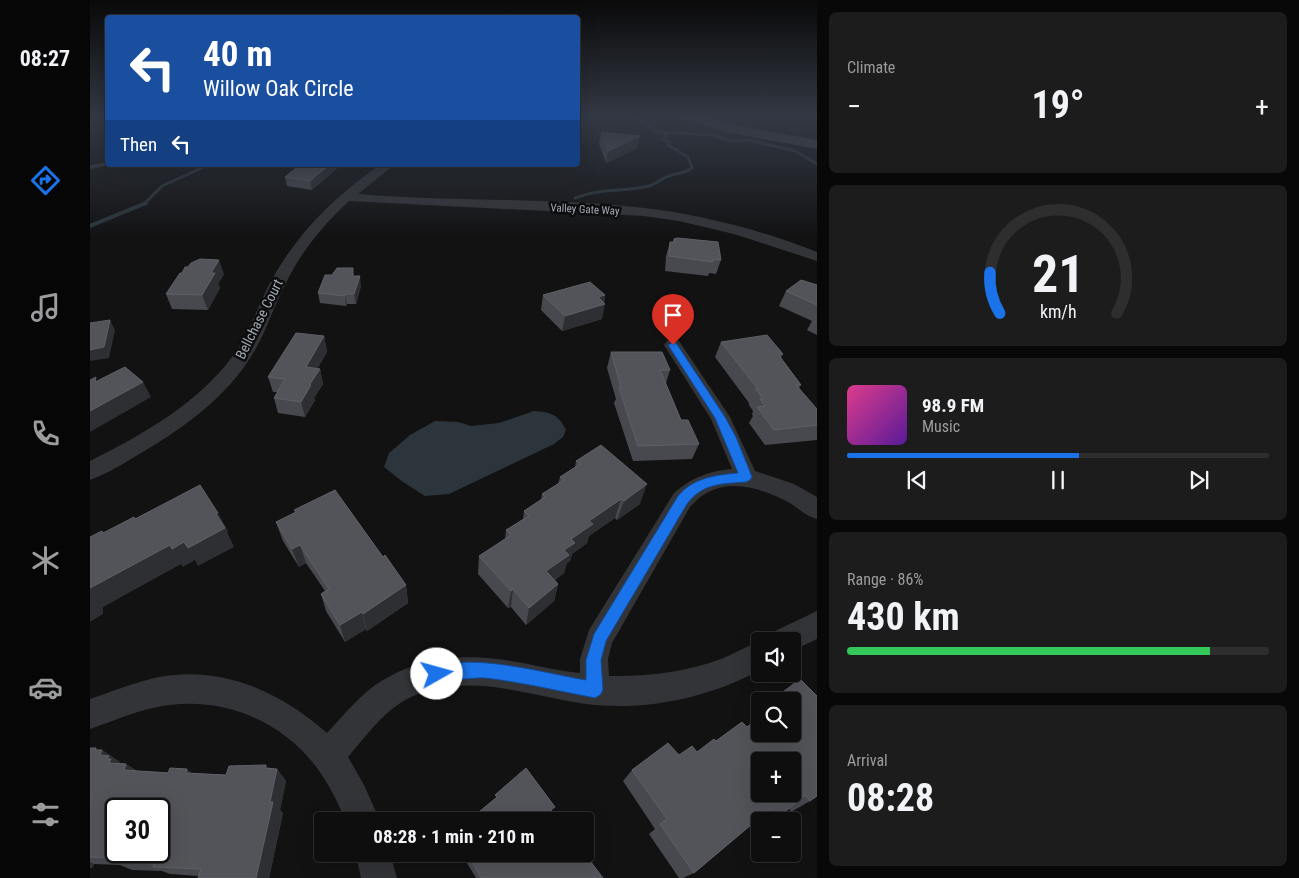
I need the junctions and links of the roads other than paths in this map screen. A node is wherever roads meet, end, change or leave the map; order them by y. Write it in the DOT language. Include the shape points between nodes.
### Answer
graph roads {
  1 [pos="105,164"];
  2 [pos="90,167"];
  3 [pos="386,167"];
  4 [pos="348,197"];
  5 [pos="816,257"];
  6 [pos="673,345"];
  7 [pos="90,470"];
  8 [pos="746,477"];
  9 [pos="816,510"];
  10 [pos="816,624"];
  11 [pos="801,632"];
  12 [pos="751,661"];
  13 [pos="595,690"];
  14 [pos="90,714"];
  15 [pos="328,755"];
  16 [pos="359,812"];
  17 [pos="375,862"];
  18 [pos="379,878"];
  1 -- 2 [label="lane"];
  3 -- 4 [label="street, Bellchase Court"];
  4 -- 5 [label="street, Valley Gate Way" via="659,214 747,233"];
  4 -- 7 [label="street, Bellchase Court" via="295,252 251,342 225,378 153,436"];
  6 -- 8 [label="street" via="720,417"];
  8 -- 9 [label="street" via="794,493"];
  8 -- 13 [label="street" via="703,484 691,489 682,500 599,639 594,660"];
  10 -- 11 [label="street"];
  12 -- 13 [label="street" via="709,678 681,685 654,690"];
  13 -- 15 [label="street" via="484,670 448,671 399,687 377,703"];
  14 -- 15 [label="street" via="151,694 181,689 215,691 243,696 273,709"];
  15 -- 16 [label="street" via="350,789"];
  17 -- 18 [label="street"];
}
